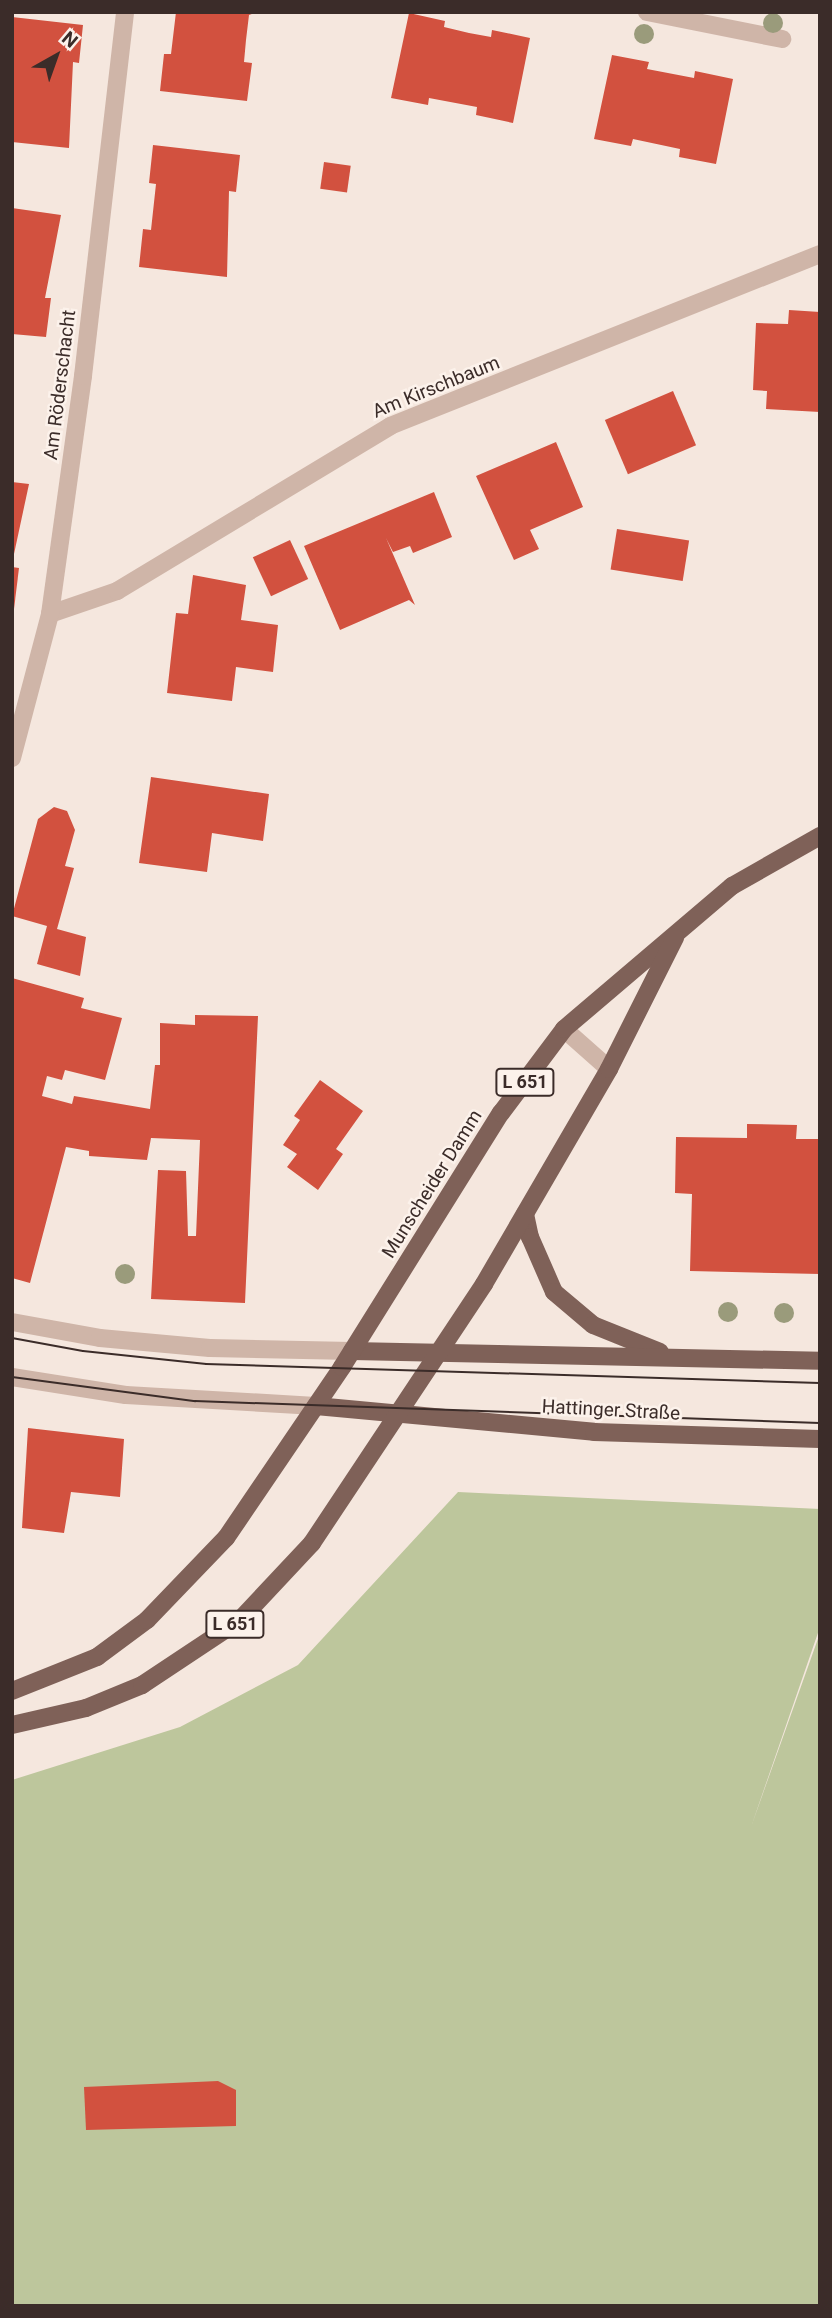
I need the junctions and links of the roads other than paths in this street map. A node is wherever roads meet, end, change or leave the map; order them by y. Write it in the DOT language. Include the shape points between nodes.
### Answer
graph roads {
  1 [pos="125,12"];
  2 [pos="647,12"];
  3 [pos="782,39"];
  4 [pos="820,254"];
  5 [pos="50,614"];
  6 [pos="12,758"];
  7 [pos="820,836"];
  8 [pos="678,932"];
  9 [pos="564,1029"];
  10 [pos="609,1069"];
  11 [pos="525,1214"];
  12 [pos="12,1322"];
  13 [pos="352,1351"];
  14 [pos="440,1351"];
  15 [pos="673,1357"];
  16 [pos="820,1361"];
  17 [pos="12,1377"];
  18 [pos="316,1406"];
  19 [pos="400,1416"];
  20 [pos="820,1438"];
  21 [pos="12,1691"];
  22 [pos="12,1725"];
  1 -- 5 [label="street, Am Röderschacht"];
  2 -- 3 [label="street"];
  4 -- 5 [label="street, Am Kirschbaum" via="390,426 117,591"];
  5 -- 6 [label="street, Am Röderschacht"];
  7 -- 8 [label="main road, Munscheider Damm / L 651" via="732,886"];
  8 -- 9 [label="main road, Munscheider Damm / L 651"];
  8 -- 10 [label="main road, Munscheider Damm / L 651"];
  9 -- 10 [label="street"];
  9 -- 13 [label="main road, Munscheider Damm / L 651" via="501,1113"];
  10 -- 11 [label="main road, Munscheider Damm / L 651"];
  11 -- 14 [label="main road, Munscheider Damm / L 651"];
  11 -- 15 [label="main road" via="554,1292 593,1325"];
  12 -- 13 [label="street" via="100,1338 183,1346"];
  13 -- 14 [label="main road"];
  13 -- 18 [label="main road, L 651"];
  14 -- 15 [label="main road"];
  14 -- 19 [label="main road, L 651"];
  15 -- 16 [label="main road"];
  17 -- 18 [label="street, Hattinger Straße" via="125,1395"];
  18 -- 19 [label="main road, Hattinger Straße"];
  18 -- 21 [label="main road, L 651" via="226,1538 148,1620 97,1657"];
  19 -- 20 [label="main road, Hattinger Straße" via="594,1432"];
  19 -- 22 [label="main road, L 651" via="312,1542 240,1620 142,1685 86,1708"];
}
